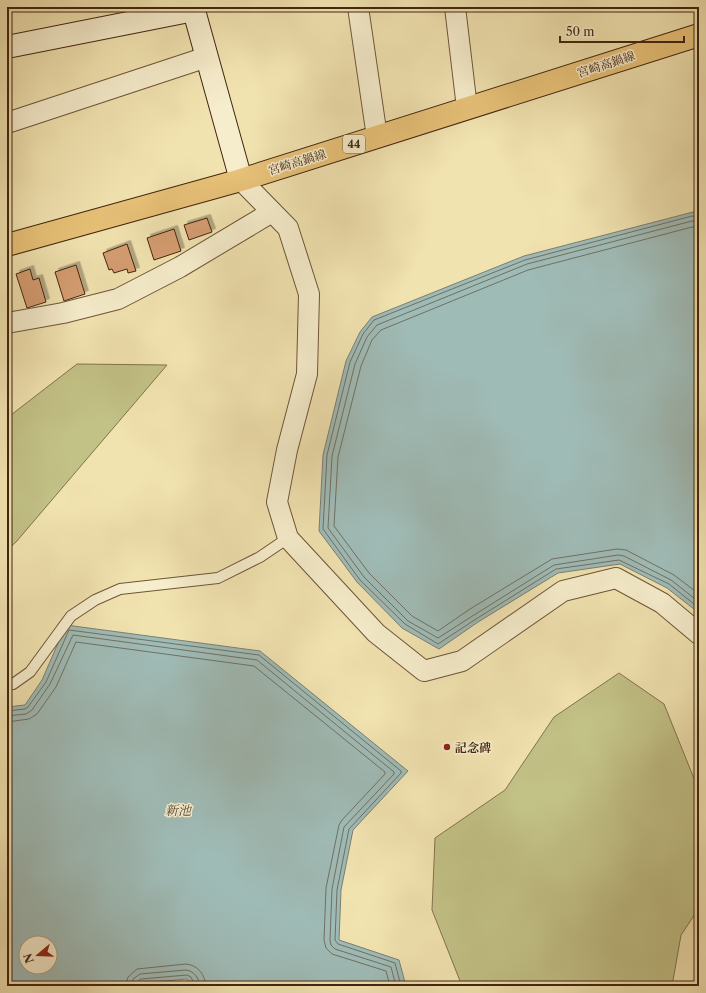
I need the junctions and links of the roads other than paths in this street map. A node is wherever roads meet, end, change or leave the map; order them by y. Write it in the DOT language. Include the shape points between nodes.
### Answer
graph roads {
  1 [pos="358,7"];
  2 [pos="456,7"];
  3 [pos="193,9"];
  4 [pos="699,35"];
  5 [pos="7,47"];
  6 [pos="206,57"];
  7 [pos="467,108"];
  8 [pos="7,123"];
  9 [pos="377,137"];
  10 [pos="241,180"];
  11 [pos="272,212"];
  12 [pos="7,245"];
  13 [pos="7,323"];
  14 [pos="288,538"];
  15 [pos="699,634"];
  16 [pos="7,686"];
  1 -- 9 [label="street"];
  2 -- 7 [label="street"];
  3 -- 5 [label="street"];
  3 -- 6 [label="street"];
  4 -- 7 [label="main road, 宮崎高鍋線 / 44"];
  6 -- 8 [label="street"];
  6 -- 10 [label="street"];
  7 -- 9 [label="main road, 宮崎高鍋線 / 44"];
  9 -- 10 [label="main road, 宮崎高鍋線 / 44"];
  10 -- 11 [label="street"];
  10 -- 12 [label="main road, 宮崎高鍋線 / 44"];
  11 -- 13 [label="street" via="180,267 118,299"];
  11 -- 14 [label="street" via="288,228 309,294 307,374 287,450 277,502"];
  14 -- 15 [label="street" via="376,633 424,671 462,661 563,592 616,578 662,603"];
  14 -- 16 [label="lane" via="260,557 218,578 120,590 95,600 71,616 30,672"];
}
